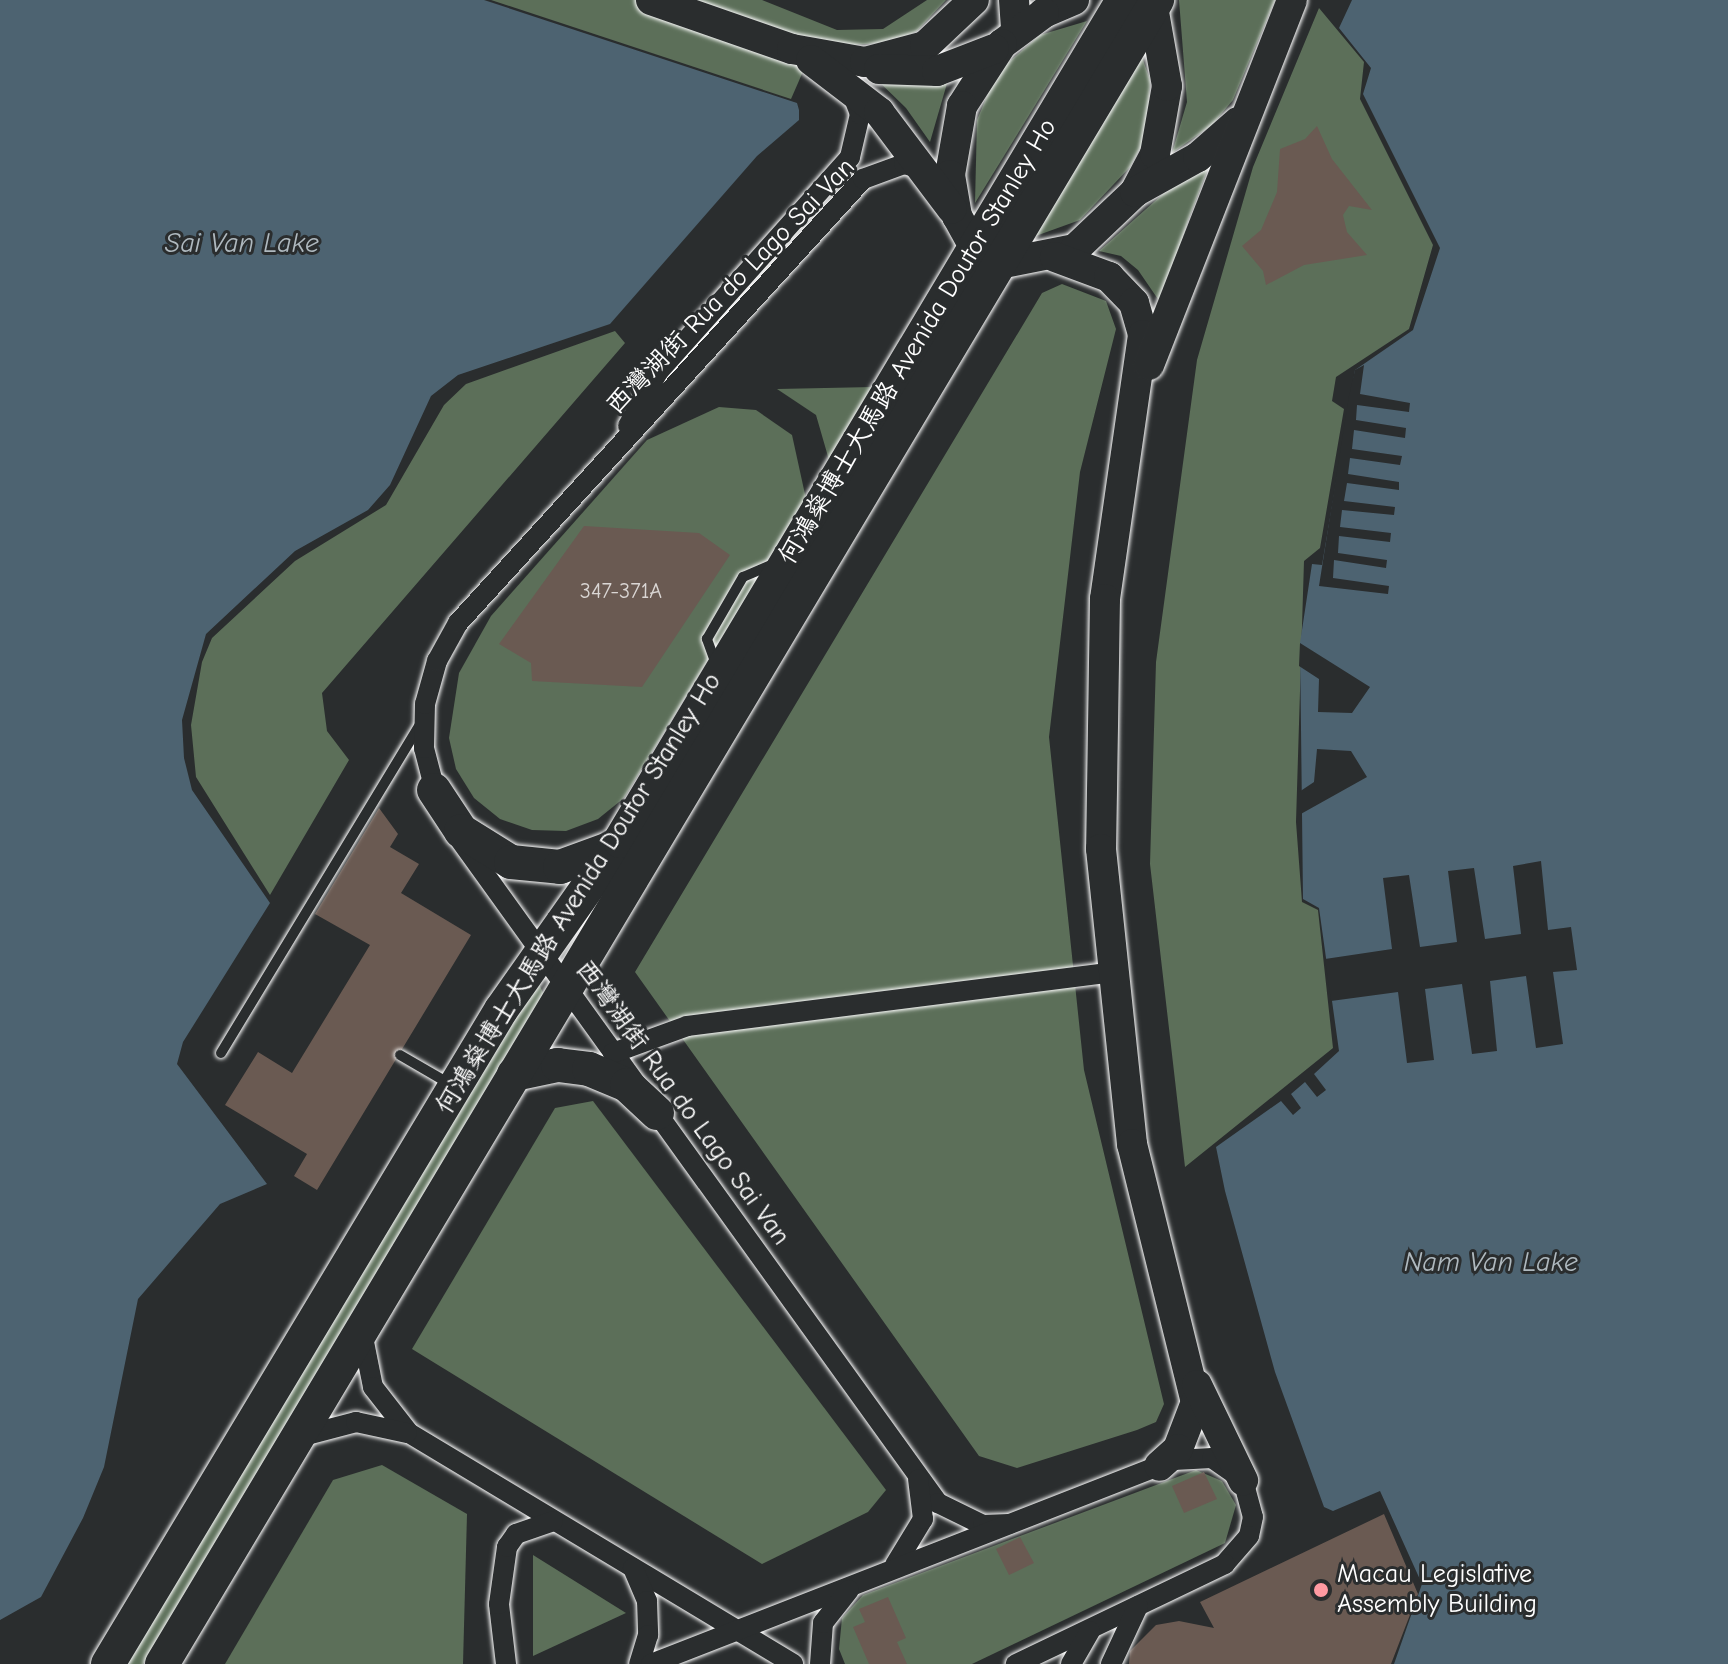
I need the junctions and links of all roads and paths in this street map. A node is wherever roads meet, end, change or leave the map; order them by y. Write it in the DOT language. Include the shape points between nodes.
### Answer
graph roads {
  1 [pos="651,0"];
  2 [pos="974,0"];
  3 [pos="1014,0"];
  4 [pos="1074,0"];
  5 [pos="1292,0"];
  6 [pos="1144,2"];
  7 [pos="1009,37"];
  8 [pos="841,72"];
  9 [pos="1242,117"];
  10 [pos="925,170"];
  11 [pos="1135,192"];
  12 [pos="957,216"];
  13 [pos="987,256"];
  14 [pos="1055,257"];
  15 [pos="1136,400"];
  16 [pos="621,440"];
  17 [pos="423,718"];
  18 [pos="434,790"];
  19 [pos="615,847"];
  20 [pos="541,952"];
  21 [pos="1112,972"];
  22 [pos="566,987"];
  23 [pos="221,1053"];
  24 [pos="613,1053"];
  25 [pos="400,1055"];
  26 [pos="514,1074"];
  27 [pos="455,1087"];
  28 [pos="657,1113"];
  29 [pos="362,1329"];
  30 [pos="1192,1376"];
  31 [pos="297,1438"];
  32 [pos="418,1439"];
  33 [pos="1159,1466"];
  34 [pos="916,1471"];
  35 [pos="1243,1480"];
  36 [pos="553,1521"];
  37 [pos="1009,1524"];
  38 [pos="633,1568"];
  39 [pos="864,1581"];
  40 [pos="1138,1606"];
  41 [pos="1100,1624"];
  42 [pos="737,1630"];
  43 [pos="108,1664"];
  44 [pos="162,1664"];
  45 [pos="506,1664"];
  46 [pos="639,1664"];
  47 [pos="651,1664"];
  48 [pos="793,1664"];
  49 [pos="820,1664"];
  50 [pos="1016,1664"];
  51 [pos="1071,1664"];
  52 [pos="1111,1664"];
  1 -- 8 [label="street" via="792,49"];
  2 -- 8 [label="street" via="943,34 916,51"];
  3 -- 7 [label="street"];
  4 -- 7 [label="street"];
  5 -- 9 [label="street"];
  6 -- 11 [label="street" via="1167,86 1164,123"];
  6 -- 13 [label="main road, 何鴻燊博士大馬路 Avenida Doutor Stanley Ho"];
  7 -- 8 [label="street" via="971,61 925,73"];
  7 -- 12 [label="street" via="970,90 952,143"];
  8 -- 10 [label="street"];
  8 -- 16 [label="street, 西灣湖街 Rua do Lago Sai Van" via="860,114 850,157 658,372"];
  9 -- 11 [label="street" via="1198,157"];
  9 -- 15 [label="street"];
  10 -- 12 [label="street"];
  10 -- 16 [label="street, 西灣湖街 Rua do Lago Sai Van" via="904,164 863,179 675,389"];
  11 -- 14 [label="street" via="1093,238"];
  12 -- 13 [label="street"];
  13 -- 14 [label="street"];
  13 -- 19 [label="main road, 何鴻燊博士大馬路 Avenida Doutor Stanley Ho" via="789,558"];
  13 -- 22 [label="main road, 何鴻燊博士大馬路 Avenida Doutor Stanley Ho"];
  14 -- 15 [label="street" via="1109,277 1134,303 1144,350"];
  15 -- 21 [label="street" via="1105,599 1101,849"];
  16 -- 17 [label="street, 西灣湖街 Rua do Lago Sai Van" via="458,623 431,675"];
  17 -- 18 [label="street, 西灣湖街 Rua do Lago Sai Van"];
  17 -- 23 [label="lane"];
  18 -- 19 [label="main road" via="461,831 511,862 560,867"];
  18 -- 20 [label="street, 西灣湖街 Rua do Lago Sai Van" via="453,830"];
  19 -- 20 [label="main road, 何鴻燊博士大馬路 Avenida Doutor Stanley Ho"];
  20 -- 22 [label="street, 西灣湖街 Rua do Lago Sai Van"];
  20 -- 27 [label="main road, 何鴻燊博士大馬路 Avenida Doutor Stanley Ho"];
  21 -- 24 [label="street" via="687,1026"];
  21 -- 30 [label="street" via="1132,1144"];
  22 -- 24 [label="street, 西灣湖街 Rua do Lago Sai Van"];
  22 -- 26 [label="main road, 何鴻燊博士大馬路 Avenida Doutor Stanley Ho"];
  24 -- 28 [label="street, 西灣湖街 Rua do Lago Sai Van"];
  25 -- 27 [label="lane"];
  26 -- 28 [label="main road" via="558,1065 589,1069 627,1085"];
  26 -- 29 [label="main road, 何鴻燊博士大馬路 Avenida Doutor Stanley Ho"];
  27 -- 43 [label="main road, 何鴻燊博士大馬路 Avenida Doutor Stanley Ho"];
  28 -- 34 [label="street, 西灣湖街 Rua do Lago Sai Van"];
  29 -- 31 [label="main road, 何鴻燊博士大馬路 Avenida Doutor Stanley Ho"];
  29 -- 32 [label="street" via="366,1368 377,1396"];
  30 -- 33 [label="street" via="1191,1427"];
  30 -- 35 [label="street"];
  31 -- 32 [label="street" via="356,1422"];
  31 -- 44 [label="main road, 何鴻燊博士大馬路 Avenida Doutor Stanley Ho"];
  32 -- 36 [label="street"];
  33 -- 35 [label="street" via="1192,1456 1212,1458"];
  33 -- 37 [label="street"];
  34 -- 37 [label="street, 西灣湖街 Rua do Lago Sai Van" via="938,1503 959,1518"];
  34 -- 39 [label="street, 西灣湖街 Rua do Lago Sai Van" via="922,1522 896,1565"];
  35 -- 40 [label="street" via="1253,1517 1239,1552"];
  36 -- 38 [label="street"];
  36 -- 45 [label="street" via="524,1529 507,1547 499,1604"];
  37 -- 39 [label="street"];
  38 -- 42 [label="street"];
  38 -- 46 [label="street" via="647,1601 648,1635"];
  39 -- 42 [label="street"];
  39 -- 49 [label="street" via="823,1623"];
  40 -- 41 [label="street"];
  40 -- 52 [label="street"];
  41 -- 50 [label="street"];
  41 -- 51 [label="street" via="1086,1633"];
  42 -- 47 [label="street"];
  42 -- 48 [label="street"];
}
